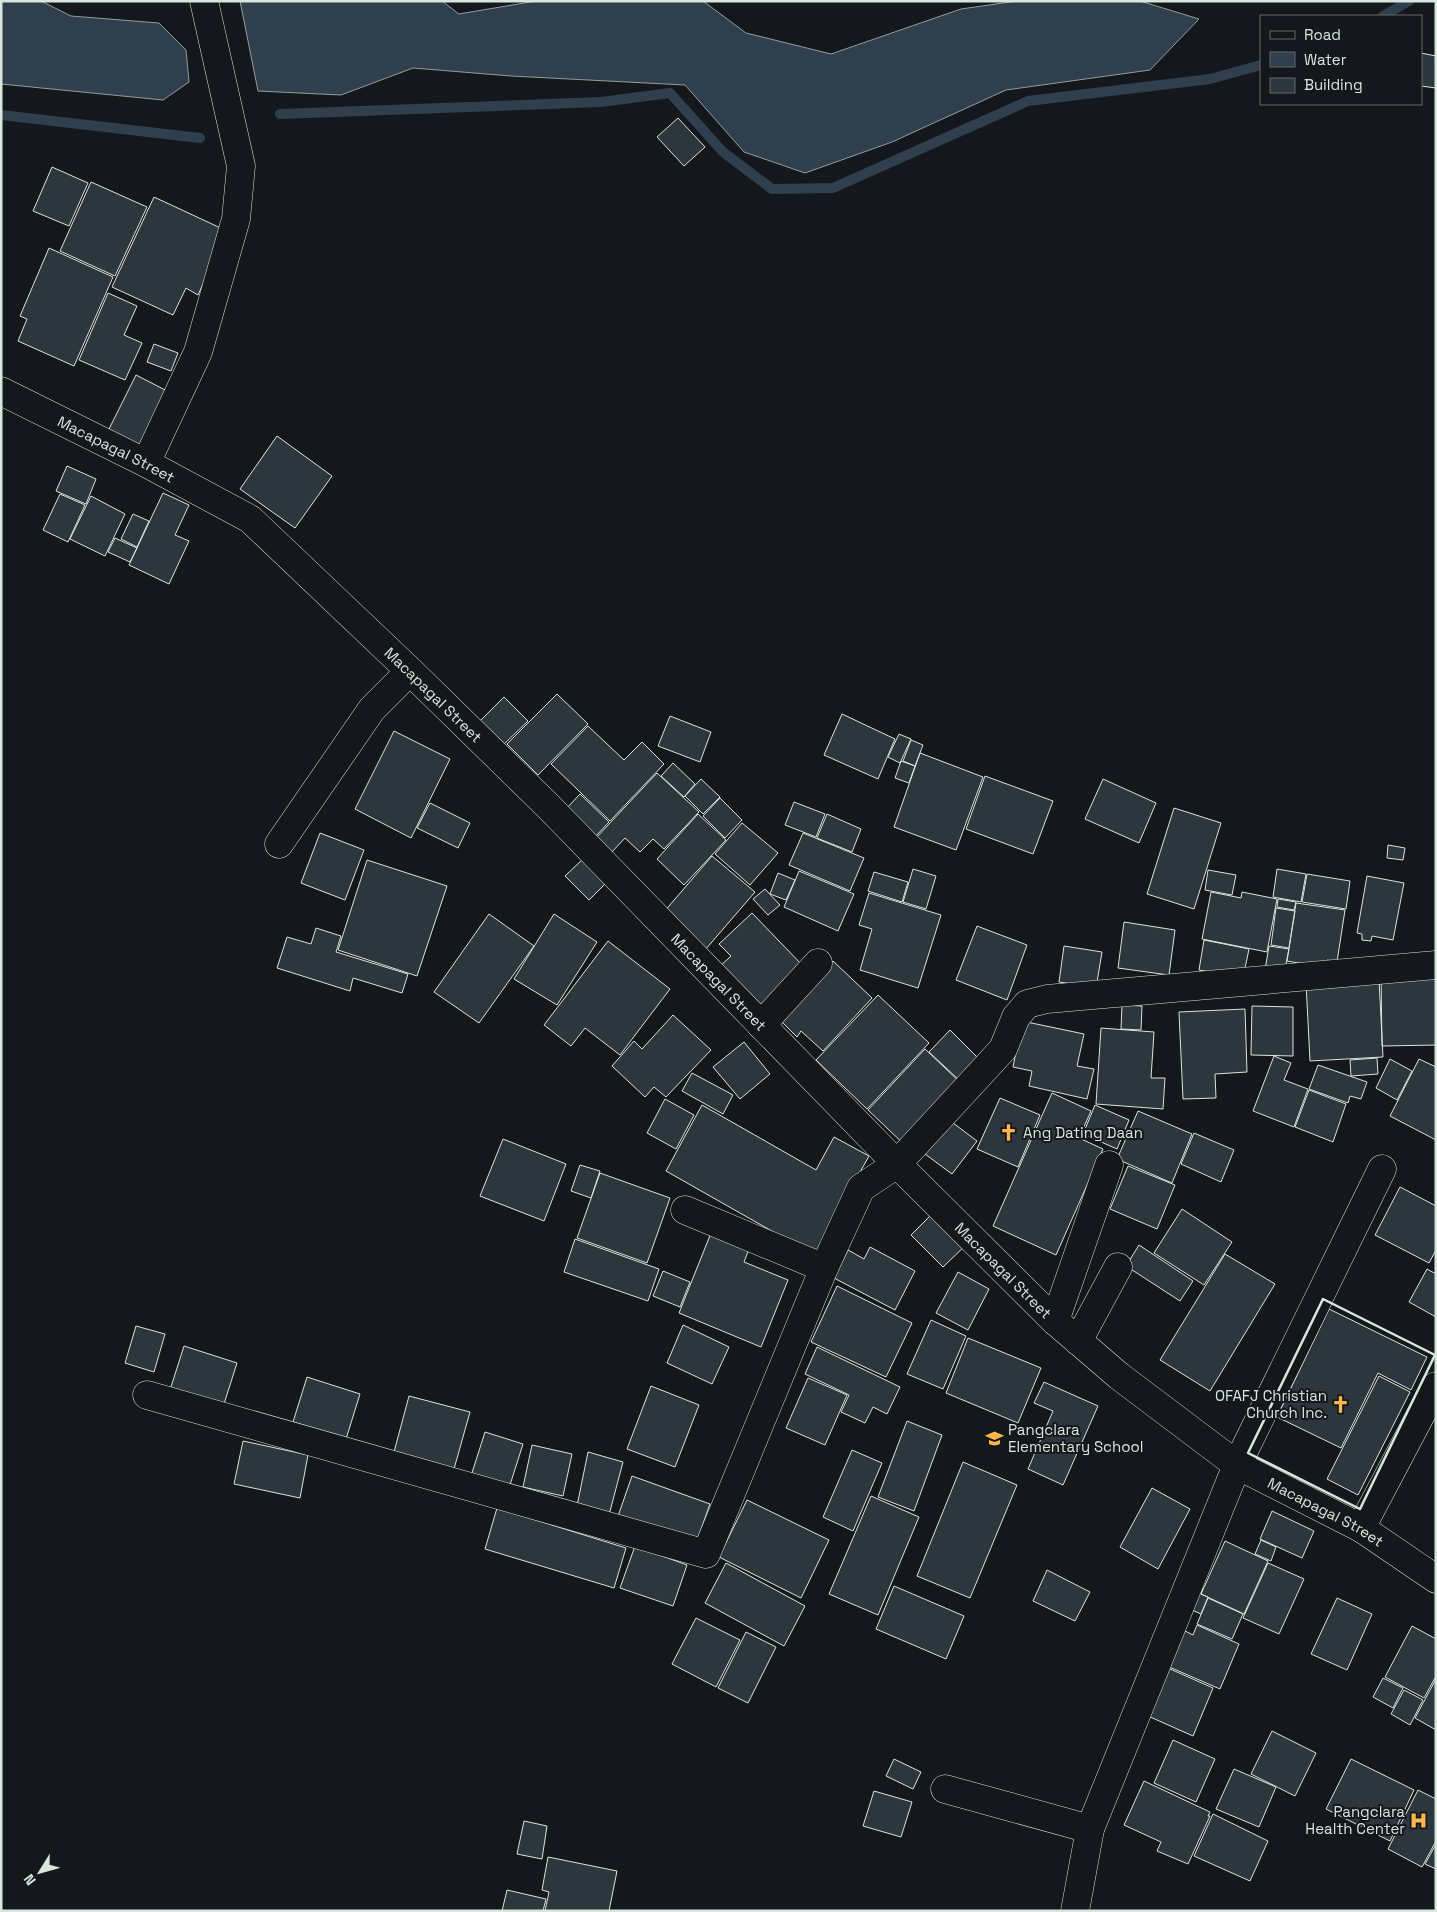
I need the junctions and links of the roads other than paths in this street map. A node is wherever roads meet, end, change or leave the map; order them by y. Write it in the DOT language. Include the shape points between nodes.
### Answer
graph roads {
  1 [pos="204,1"];
  2 [pos="1,391"];
  3 [pos="146,463"];
  4 [pos="410,671"];
  5 [pos="280,844"];
  6 [pos="818,963"];
  7 [pos="1436,965"];
  8 [pos="762,1025"];
  9 [pos="897,1164"];
  10 [pos="1109,1164"];
  11 [pos="1382,1170"];
  12 [pos="685,1210"];
  13 [pos="1118,1267"];
  14 [pos="824,1268"];
  15 [pos="1055,1321"];
  16 [pos="1078,1341"];
  17 [pos="1436,1386"];
  18 [pos="147,1395"];
  19 [pos="1237,1465"];
  20 [pos="1361,1528"];
  21 [pos="1436,1579"];
  22 [pos="945,1788"];
  23 [pos="1090,1829"];
  24 [pos="1075,1911"];
  1 -- 3 [label="street" via="241,166 236,219 198,352"];
  2 -- 3 [label="street, Macapagal Street"];
  3 -- 4 [label="street, Macapagal Street" via="250,519"];
  4 -- 5 [label="street" via="372,709"];
  4 -- 8 [label="street, Macapagal Street" via="548,806"];
  6 -- 8 [label="street"];
  7 -- 9 [label="street" via="1047,999 1027,1004 1016,1017 1003,1049"];
  8 -- 9 [label="street, Macapagal Street"];
  9 -- 14 [label="street" via="860,1188"];
  9 -- 15 [label="street, Macapagal Street"];
  10 -- 15 [label="street"];
  11 -- 19 [label="street"];
  12 -- 14 [label="street"];
  13 -- 16 [label="street"];
  14 -- 18 [label="street" via="706,1554"];
  15 -- 16 [label="street, Macapagal Street"];
  16 -- 19 [label="street, Macapagal Street" via="1118,1376"];
  17 -- 20 [label="street"];
  19 -- 20 [label="street, Macapagal Street"];
  19 -- 23 [label="street"];
  20 -- 21 [label="street, Macapagal Street"];
  22 -- 23 [label="street"];
  23 -- 24 [label="street"];
}
